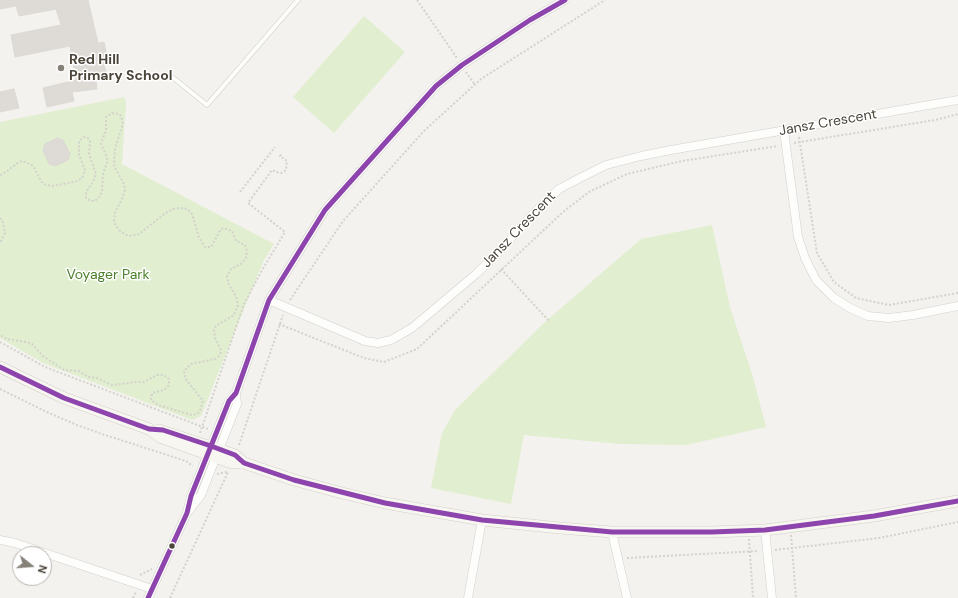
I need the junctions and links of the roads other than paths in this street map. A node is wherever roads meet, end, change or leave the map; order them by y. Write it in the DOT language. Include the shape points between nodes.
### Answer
graph roads {
  1 [pos="298,0"];
  2 [pos="564,0"];
  3 [pos="171,76"];
  4 [pos="958,100"];
  5 [pos="784,131"];
  6 [pos="269,300"];
  7 [pos="958,306"];
  8 [pos="0,367"];
  9 [pos="213,452"];
  10 [pos="958,500"];
  11 [pos="482,520"];
  12 [pos="765,530"];
  13 [pos="612,532"];
  14 [pos="0,540"];
  15 [pos="152,589"];
  16 [pos="148,598"];
  17 [pos="468,598"];
  18 [pos="627,598"];
  19 [pos="772,598"];
  1 -- 3 [label="lane" via="207,105"];
  2 -- 6 [label="street" via="462,65 436,86 325,210"];
  4 -- 5 [label="street, Jansz Crescent"];
  5 -- 6 [label="street, Jansz Crescent" via="641,156 606,165 559,189 476,274 412,328 391,340 378,343 365,341"];
  5 -- 7 [label="street" via="798,237 816,280 834,298 868,316 913,316"];
  6 -- 9 [label="street" via="236,393 229,400"];
  8 -- 9 [label="street" via="64,398 149,430 160,437"];
  9 -- 11 [label="street" via="235,455 244,463 342,493"];
  9 -- 15 [label="street" via="201,495 187,513"];
  10 -- 12 [label="street" via="874,516"];
  11 -- 13 [label="street"];
  11 -- 17 [label="street"];
  12 -- 13 [label="street"];
  12 -- 19 [label="street"];
  13 -- 18 [label="street"];
  14 -- 15 [label="street"];
  15 -- 16 [label="street"];
}
